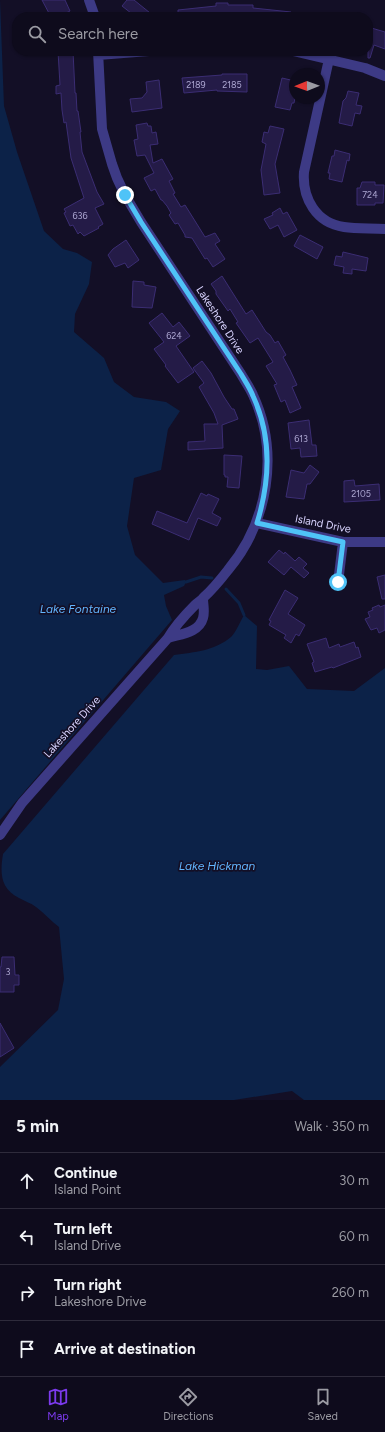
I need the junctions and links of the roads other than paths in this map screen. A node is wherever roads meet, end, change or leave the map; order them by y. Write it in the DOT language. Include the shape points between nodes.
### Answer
graph roads {
  1 [pos="89,0"];
  2 [pos="93,12"];
  3 [pos="98,56"];
  4 [pos="316,56"];
  5 [pos="329,59"];
  6 [pos="385,76"];
  7 [pos="385,229"];
  8 [pos="257,523"];
  9 [pos="343,542"];
  10 [pos="385,542"];
  11 [pos="338,582"];
  12 [pos="203,598"];
  13 [pos="168,638"];
  14 [pos="0,835"];
  1 -- 2 [label="street"];
  3 -- 8 [label="street, Lakeshore Drive" via="102,129 105,144 125,195 241,374 259,411 266,438 268,462 265,495"];
  4 -- 5 [label="street"];
  5 -- 6 [label="street"];
  5 -- 7 [label="street" via="304,172 304,190 312,208 327,222 345,227"];
  8 -- 9 [label="street, Island Drive"];
  8 -- 12 [label="street, Lakeshore Drive" via="244,548"];
  9 -- 10 [label="street, Island Drive"];
  9 -- 11 [label="street"];
  12 -- 13 [label="street, Lakeshore Drive" via="186,614"];
  12 -- 13 [label="street" via="203,620 197,627"];
  13 -- 14 [label="street, Lakeshore Drive" via="22,803"];
}
